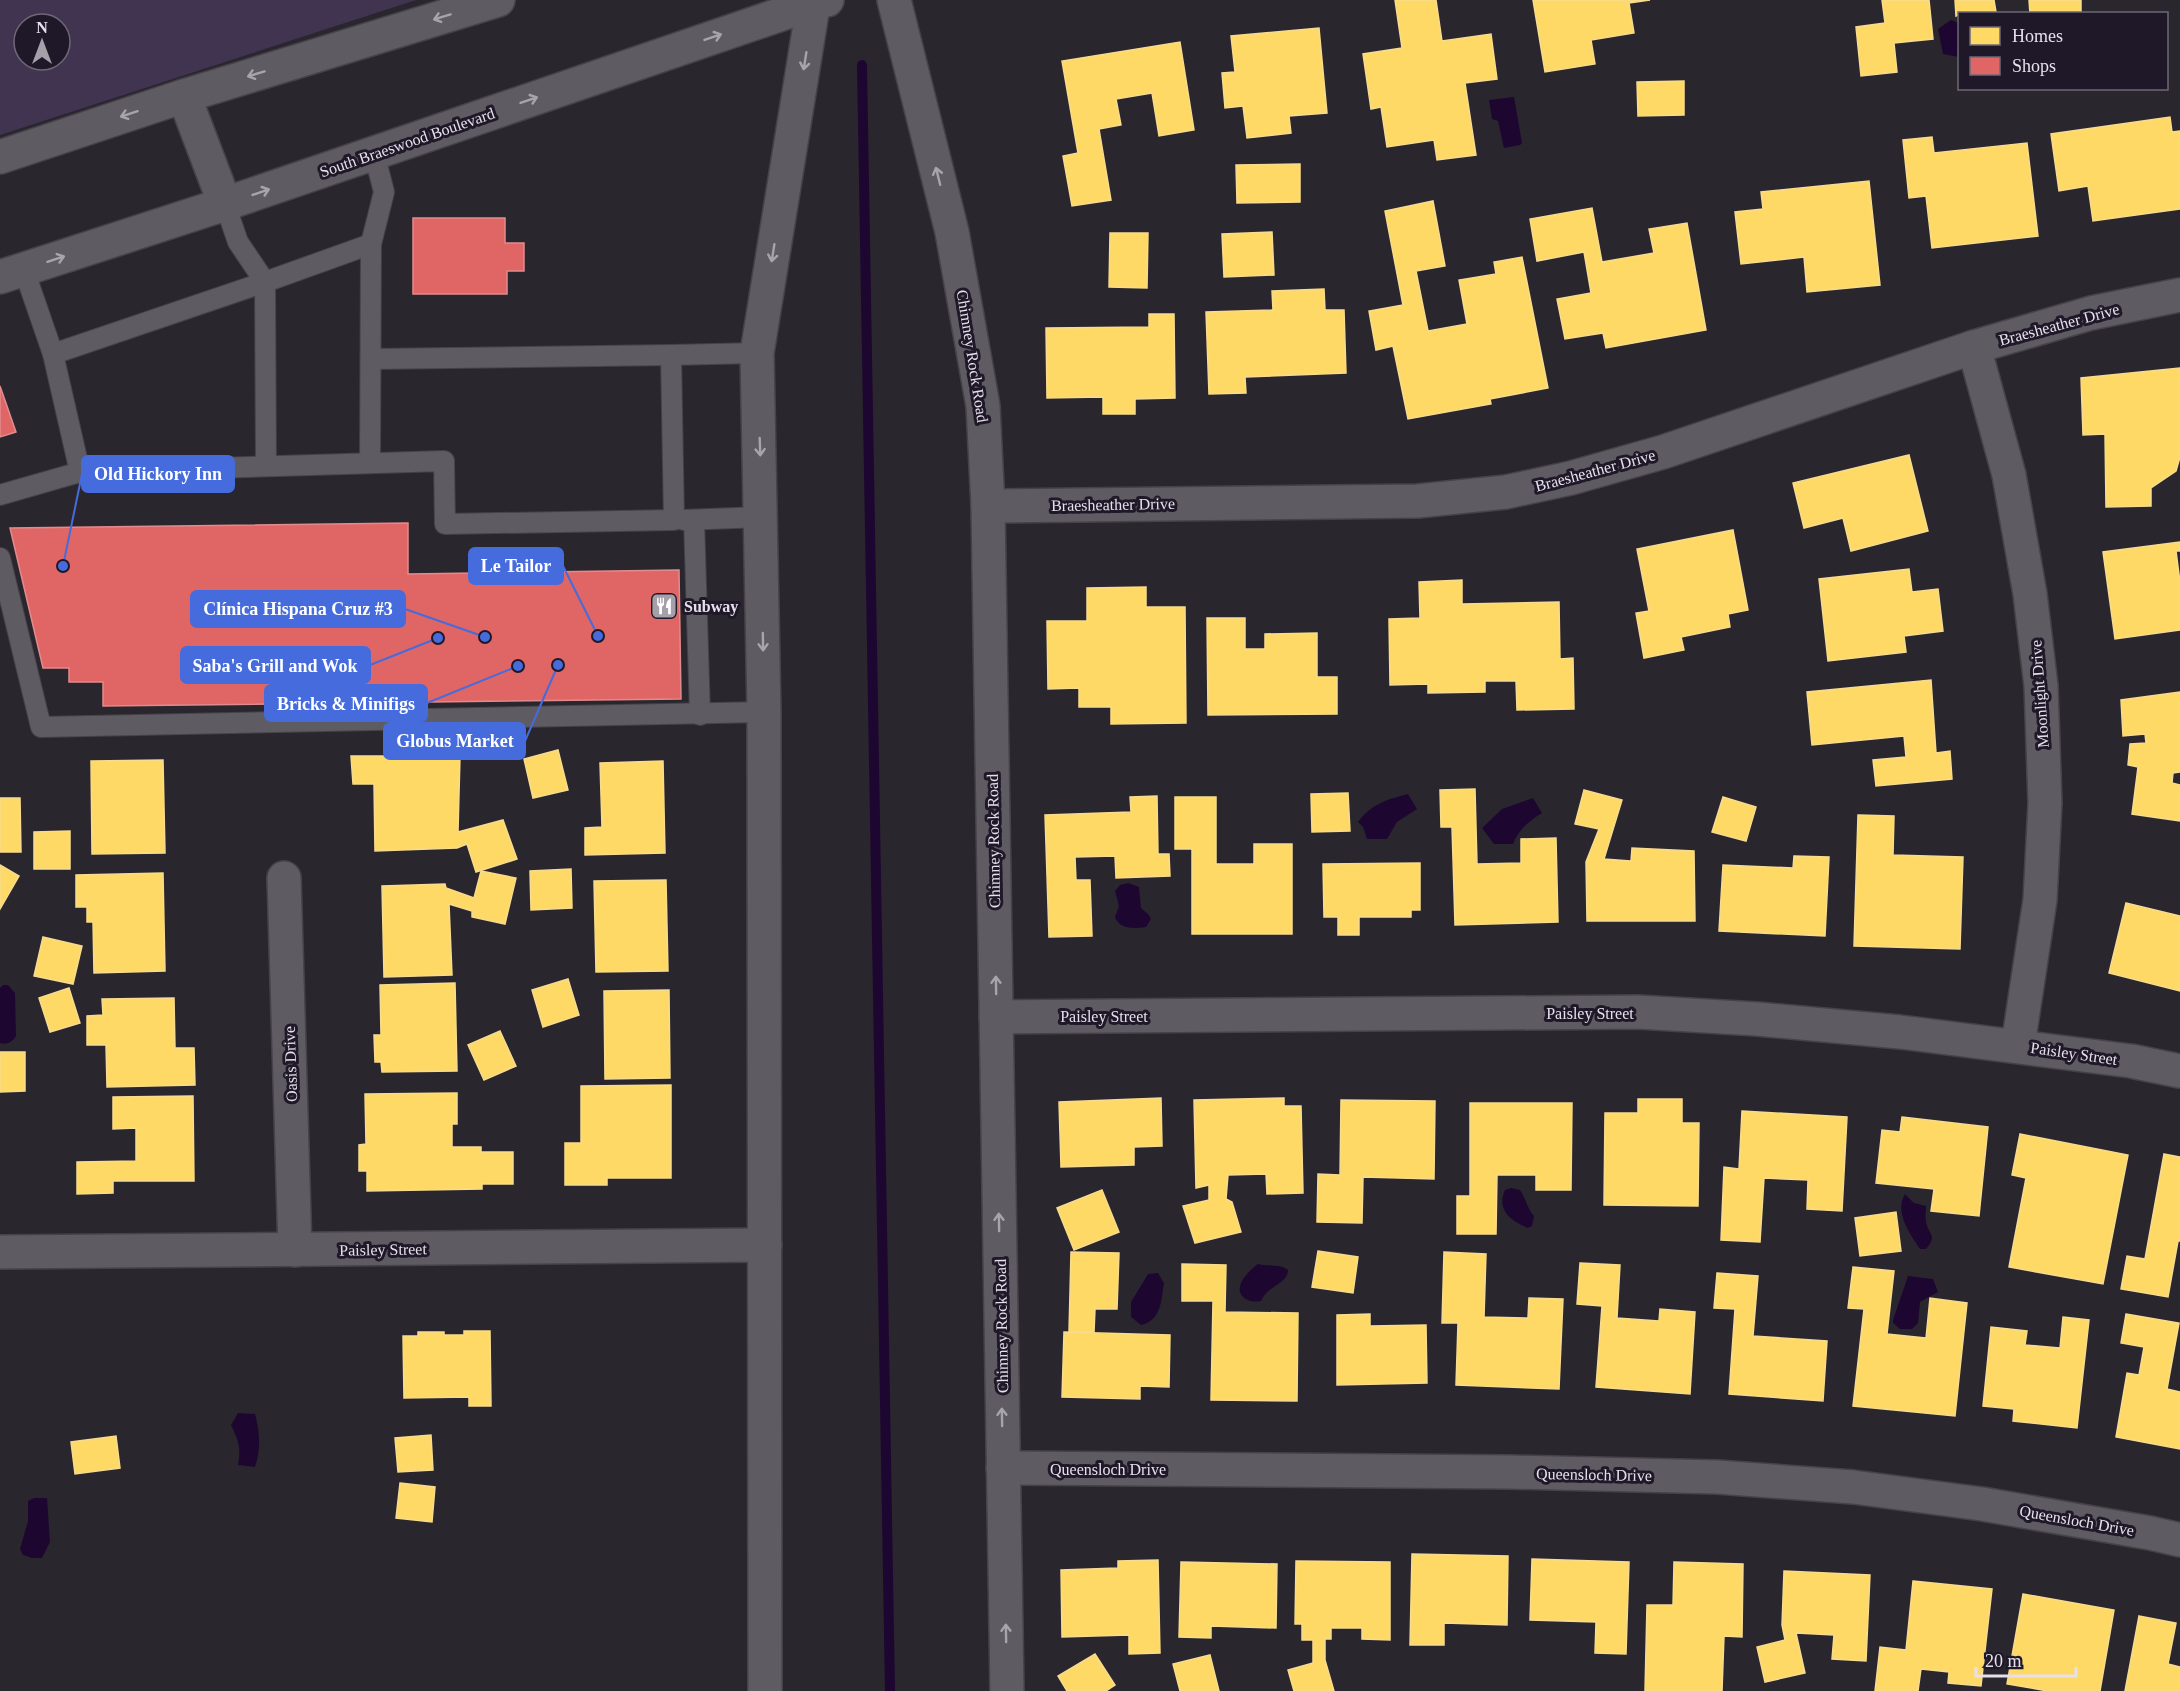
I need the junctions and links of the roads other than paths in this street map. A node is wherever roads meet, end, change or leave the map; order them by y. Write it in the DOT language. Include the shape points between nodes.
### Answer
graph roads {
  1 [pos="498,0"];
  2 [pos="894,0"];
  3 [pos="818,1"];
  4 [pos="184,96"];
  5 [pos="374,153"];
  6 [pos="0,157"];
  7 [pos="225,204"];
  8 [pos="371,244"];
  9 [pos="12,274"];
  10 [pos="265,282"];
  11 [pos="2180,296"];
  12 [pos="1974,347"];
  13 [pos="757,353"];
  14 [pos="53,354"];
  15 [pos="671,355"];
  16 [pos="370,359"];
  17 [pos="370,463"];
  18 [pos="266,466"];
  19 [pos="80,472"];
  20 [pos="0,495"];
  21 [pos="988,506"];
  22 [pos="762,518"];
  23 [pos="674,520"];
  24 [pos="694,520"];
  25 [pos="0,558"];
  26 [pos="764,712"];
  27 [pos="700,715"];
  28 [pos="284,878"];
  29 [pos="996,1017"];
  30 [pos="2018,1046"];
  31 [pos="2180,1071"];
  32 [pos="765,1245"];
  33 [pos="295,1250"];
  34 [pos="0,1252"];
  35 [pos="1003,1468"];
  36 [pos="2180,1540"];
  37 [pos="765,1691"];
  38 [pos="1007,1691"];
  1 -- 4 [label="street, one-way"];
  21 -- 2 [label="street, Chimney Rock Road, one-way" via="983,405 952,232"];
  5 -- 3 [label="street, South Braeswood Boulevard, one-way"];
  3 -- 13 [label="street, one-way"];
  4 -- 6 [label="street, one-way"];
  4 -- 7 [label="street"];
  7 -- 5 [label="street, South Braeswood Boulevard, one-way"];
  5 -- 8 [label="lane" via="384,192"];
  9 -- 7 [label="street, South Braeswood Boulevard, one-way"];
  7 -- 10 [label="lane" via="238,242"];
  8 -- 10 [label="lane"];
  8 -- 16 [label="lane"];
  9 -- 14 [label="lane"];
  10 -- 14 [label="lane"];
  10 -- 18 [label="lane"];
  11 -- 12 [label="street, Braesheather Drive" via="2091,313"];
  12 -- 21 [label="street, Braesheather Drive" via="1663,452 1506,492 1418,501"];
  12 -- 30 [label="street, Moonlight Drive" via="2009,475 2041,686 2045,803 2040,900"];
  13 -- 15 [label="lane"];
  13 -- 22 [label="street, one-way"];
  14 -- 19 [label="lane"];
  15 -- 16 [label="lane"];
  15 -- 23 [label="lane"];
  16 -- 17 [label="lane"];
  17 -- 18 [label="lane"];
  17 -- 23 [label="lane" via="444,461 445,524"];
  18 -- 19 [label="lane"];
  19 -- 20 [label="lane"];
  29 -- 21 [label="street, Chimney Rock Road, one-way"];
  22 -- 24 [label="lane"];
  22 -- 26 [label="street, one-way"];
  23 -- 24 [label="lane"];
  24 -- 27 [label="lane"];
  25 -- 27 [label="lane" via="41,727"];
  26 -- 27 [label="lane"];
  26 -- 32 [label="street"];
  28 -- 33 [label="street, Oasis Drive"];
  29 -- 30 [label="street, Paisley Street" via="1638,1012 1757,1019"];
  35 -- 29 [label="street, Chimney Rock Road, one-way"];
  30 -- 31 [label="street, Paisley Street"];
  32 -- 33 [label="street, Paisley Street"];
  32 -- 37 [label="street"];
  33 -- 34 [label="street, Paisley Street"];
  35 -- 36 [label="street, Queensloch Drive" via="1486,1471 1717,1477 1852,1487 1982,1504"];
  38 -- 35 [label="street, Chimney Rock Road, one-way"];
}
